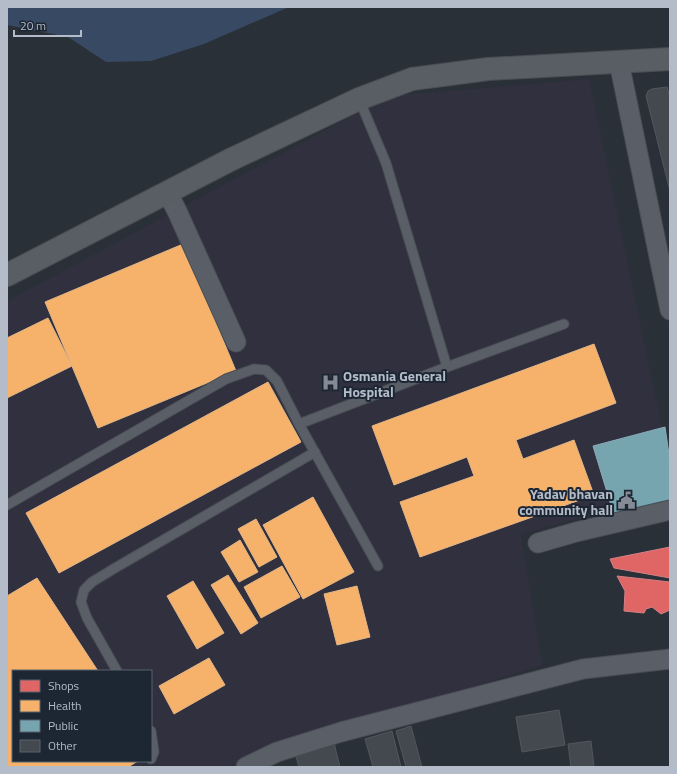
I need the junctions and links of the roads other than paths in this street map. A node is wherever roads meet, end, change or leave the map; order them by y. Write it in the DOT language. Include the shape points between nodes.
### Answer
graph roads {
  1 [pos="670,59"];
  2 [pos="619,62"];
  3 [pos="360,99"];
  4 [pos="168,192"];
  5 [pos="7,275"];
  6 [pos="667,278"];
  7 [pos="670,310"];
  8 [pos="564,324"];
  9 [pos="236,342"];
  10 [pos="447,367"];
  11 [pos="300,424"];
  12 [pos="315,452"];
  13 [pos="7,505"];
  14 [pos="670,510"];
  15 [pos="538,543"];
  16 [pos="378,566"];
  17 [pos="670,659"];
  18 [pos="116,670"];
  19 [pos="152,738"];
  20 [pos="152,757"];
  21 [pos="280,760"];
  22 [pos="246,767"];
  1 -- 2 [label="main road"];
  2 -- 3 [label="main road" via="488,69 412,79"];
  2 -- 6 [label="street"];
  3 -- 4 [label="main road"];
  3 -- 10 [label="lane" via="386,163"];
  4 -- 5 [label="main road"];
  4 -- 9 [label="street"];
  6 -- 7 [label="street"];
  8 -- 10 [label="lane"];
  10 -- 11 [label="lane"];
  11 -- 12 [label="lane"];
  11 -- 13 [label="lane" via="277,381 266,370 254,370 226,379"];
  12 -- 16 [label="lane"];
  12 -- 18 [label="lane" via="115,568 84,590 81,602 87,618"];
  14 -- 15 [label="street"];
  17 -- 21 [label="street" via="583,669 341,732"];
  19 -- 20 [label="lane"];
  21 -- 22 [label="street"];
}
